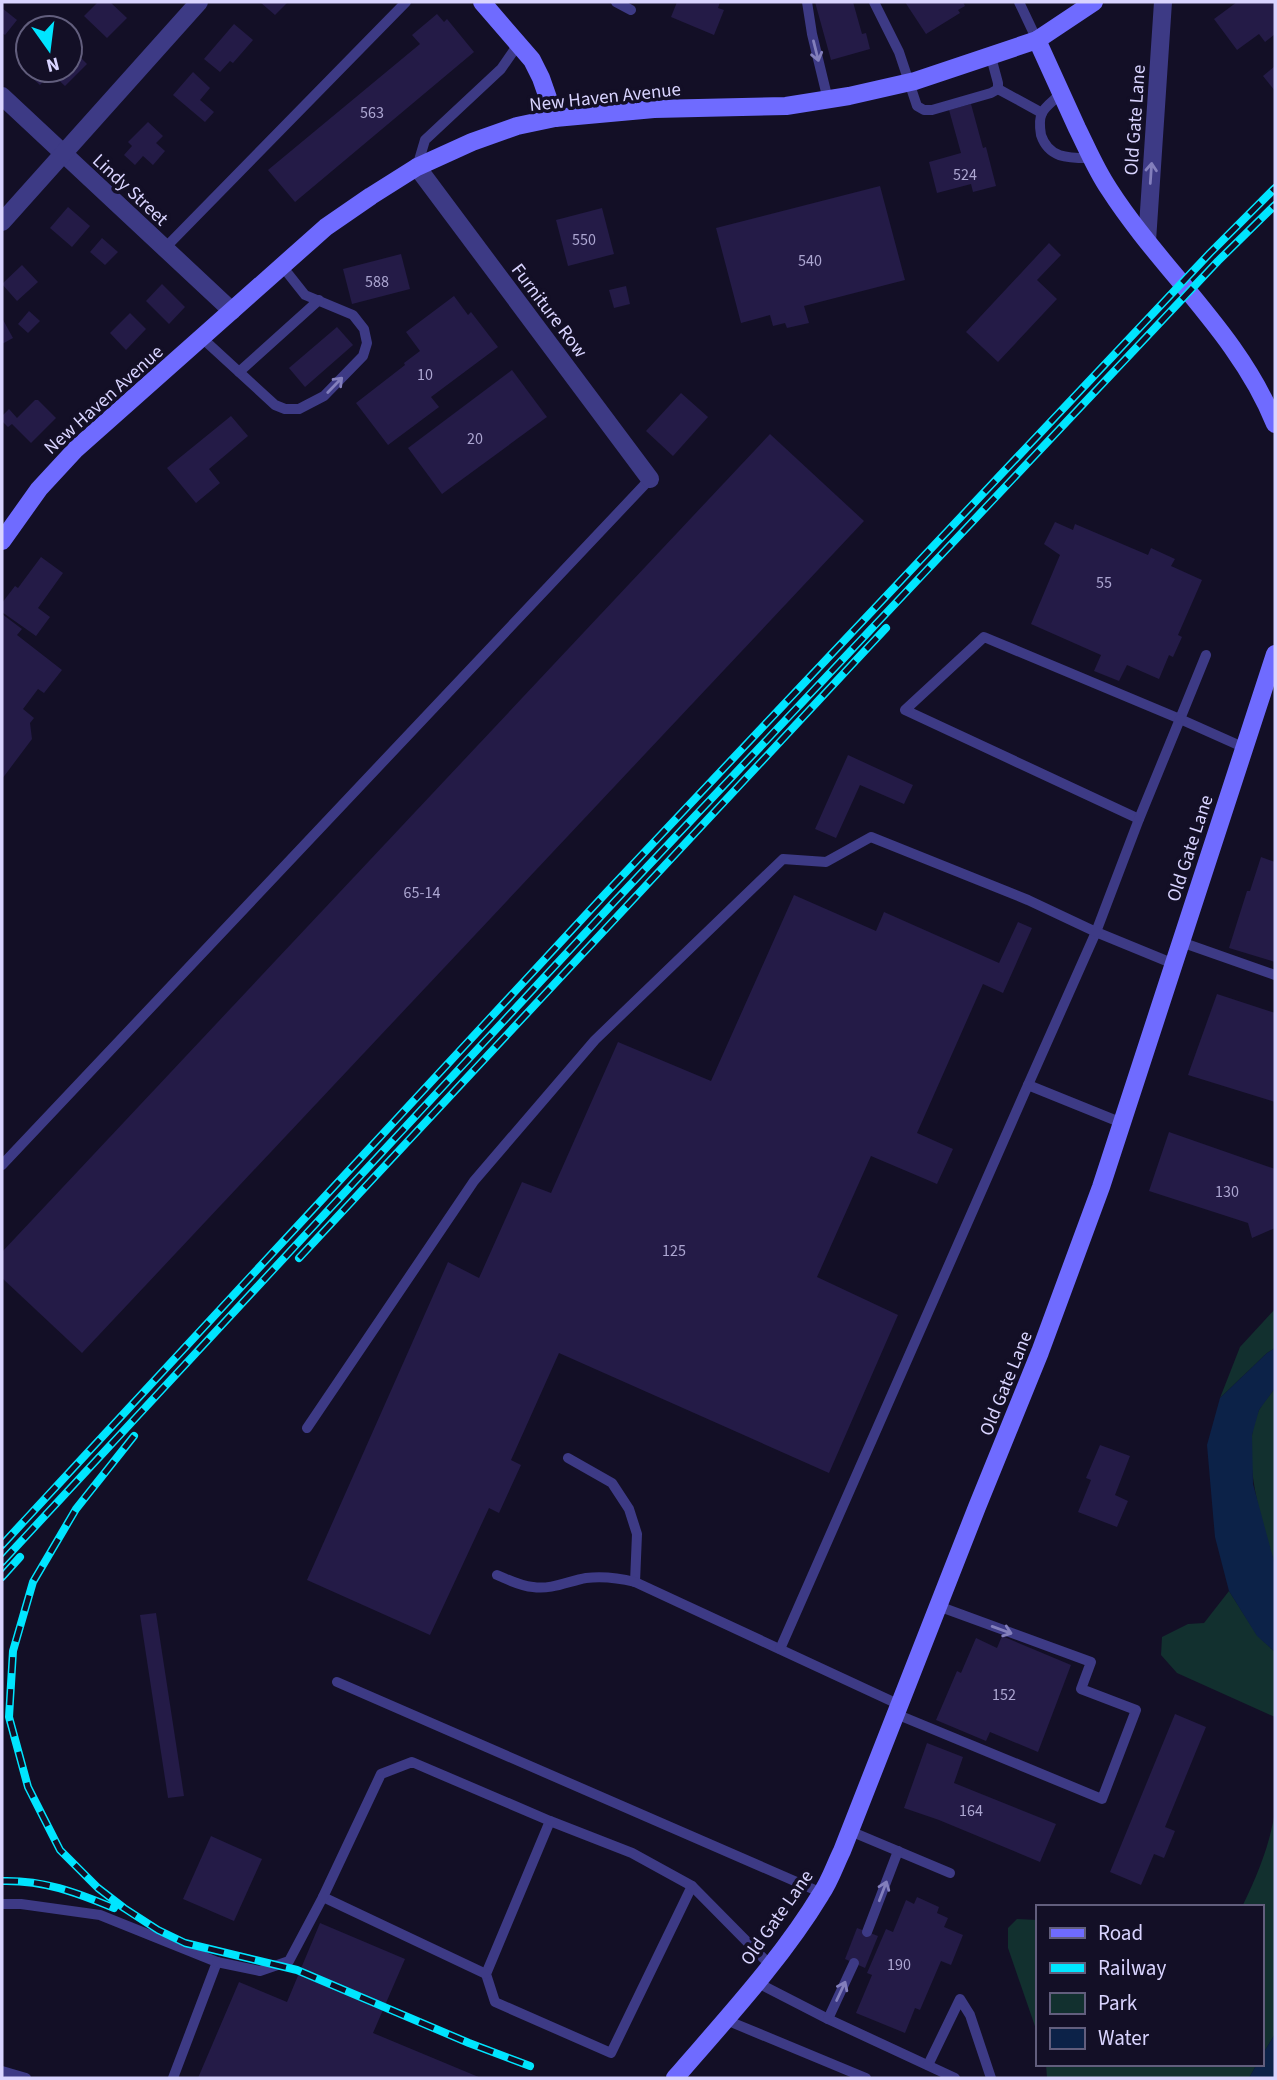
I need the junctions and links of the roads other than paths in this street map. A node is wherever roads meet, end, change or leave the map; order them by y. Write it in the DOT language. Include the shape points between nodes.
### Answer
graph roads {
  1 [pos="199,2"];
  2 [pos="406,2"];
  3 [pos="482,2"];
  4 [pos="616,2"];
  5 [pos="807,2"];
  6 [pos="874,2"];
  7 [pos="1019,2"];
  8 [pos="1094,2"];
  9 [pos="1163,2"];
  10 [pos="631,10"];
  11 [pos="1037,40"];
  12 [pos="519,43"];
  13 [pos="991,57"];
  14 [pos="910,82"];
  15 [pos="998,89"];
  16 [pos="1061,93"];
  17 [pos="2,96"];
  18 [pos="828,100"];
  19 [pos="1042,113"];
  20 [pos="555,118"];
  21 [pos="61,153"];
  22 [pos="1091,158"];
  23 [pos="417,167"];
  24 [pos="2,222"];
  25 [pos="1147,241"];
  26 [pos="165,248"];
  27 [pos="282,266"];
  28 [pos="319,300"];
  29 [pos="232,311"];
  30 [pos="202,338"];
  31 [pos="239,372"];
  32 [pos="1275,424"];
  33 [pos="650,479"];
  34 [pos="2,541"];
  35 [pos="1275,654"];
  36 [pos="1206,655"];
  37 [pos="1180,719"];
  38 [pos="1245,748"];
  39 [pos="1139,819"];
  40 [pos="1096,932"];
  41 [pos="1181,942"];
  42 [pos="1174,964"];
  43 [pos="1275,975"];
  44 [pos="1028,1085"];
  45 [pos="1122,1124"];
  46 [pos="2,1165"];
  47 [pos="307,1428"];
  48 [pos="568,1458"];
  49 [pos="497,1575"];
  50 [pos="635,1582"];
  51 [pos="938,1606"];
  52 [pos="780,1649"];
  53 [pos="337,1682"];
  54 [pos="898,1709"];
  55 [pos="550,1821"];
  56 [pos="850,1831"];
  57 [pos="898,1851"];
  58 [pos="950,1873"];
  59 [pos="692,1886"];
  60 [pos="822,1893"];
  61 [pos="323,1897"];
  62 [pos="2,1904"];
  63 [pos="867,1932"];
  64 [pos="217,1962"];
  65 [pos="854,1963"];
  66 [pos="770,1965"];
  67 [pos="486,1974"];
  68 [pos="756,1983"];
  69 [pos="726,2020"];
  70 [pos="828,2020"];
  71 [pos="928,2065"];
  72 [pos="2,2071"];
  73 [pos="26,2078"];
  74 [pos="173,2078"];
  75 [pos="675,2078"];
  76 [pos="866,2078"];
  77 [pos="955,2078"];
  78 [pos="991,2078"];
  1 -- 21 [label="street"];
  2 -- 26 [label="lane"];
  3 -- 12 [label="main road"];
  4 -- 10 [label="lane"];
  5 -- 18 [label="lane, one-way"];
  6 -- 14 [label="lane"];
  7 -- 11 [label="lane"];
  8 -- 11 [label="main road, New Haven Avenue"];
  25 -- 9 [label="street, Old Gate Lane, one-way"];
  11 -- 13 [label="main road, New Haven Avenue"];
  11 -- 16 [label="main road, Old Gate Lane"];
  12 -- 20 [label="main road" via="541,78"];
  12 -- 23 [label="lane" via="501,69 425,140"];
  13 -- 14 [label="main road, New Haven Avenue"];
  13 -- 15 [label="lane"];
  14 -- 15 [label="lane" via="917,106 924,110"];
  14 -- 18 [label="main road, New Haven Avenue"];
  15 -- 19 [label="lane"];
  16 -- 19 [label="lane"];
  16 -- 22 [label="main road, Old Gate Lane"];
  17 -- 21 [label="street, Lindy Street"];
  18 -- 20 [label="main road, New Haven Avenue"];
  19 -- 22 [label="lane" via="1044,144 1055,155"];
  20 -- 23 [label="main road, New Haven Avenue" via="517,126"];
  21 -- 24 [label="street"];
  21 -- 26 [label="street, Lindy Street"];
  22 -- 25 [label="main road, Old Gate Lane"];
  23 -- 27 [label="main road, New Haven Avenue" via="326,228"];
  23 -- 33 [label="street, Furniture Row"];
  25 -- 32 [label="main road, Old Gate Lane" via="1254,379"];
  26 -- 29 [label="street, Lindy Street"];
  27 -- 28 [label="lane" via="305,295"];
  27 -- 29 [label="main road, New Haven Avenue"];
  28 -- 31 [label="lane"];
  31 -- 28 [label="lane, one-way" via="285,409 299,409 324,396 363,356 367,343 364,329 353,315"];
  29 -- 30 [label="main road, New Haven Avenue"];
  30 -- 31 [label="lane"];
  30 -- 34 [label="main road, New Haven Avenue" via="76,449 39,489"];
  33 -- 46 [label="lane"];
  35 -- 38 [label="main road, Old Gate Lane"];
  36 -- 37 [label="lane"];
  37 -- 38 [label="lane"];
  37 -- 39 [label="lane"];
  37 -- 39 [label="lane" via="984,637 905,710"];
  38 -- 41 [label="main road, Old Gate Lane"];
  39 -- 40 [label="lane"];
  40 -- 42 [label="lane"];
  40 -- 44 [label="lane"];
  40 -- 47 [label="lane" via="871,837 826,862 783,859 595,1040 474,1181"];
  41 -- 42 [label="main road, Old Gate Lane"];
  41 -- 43 [label="lane"];
  42 -- 45 [label="main road, Old Gate Lane"];
  44 -- 45 [label="lane"];
  44 -- 52 [label="lane"];
  45 -- 51 [label="main road, Old Gate Lane" via="1040,1352"];
  48 -- 50 [label="lane" via="612,1483 629,1509 637,1534"];
  49 -- 50 [label="lane" via="534,1588 587,1578"];
  50 -- 52 [label="lane"];
  51 -- 54 [label="main road, Old Gate Lane"];
  51 -- 54 [label="lane, one-way" via="1091,1662 1081,1689 1136,1710 1102,1799"];
  52 -- 54 [label="lane"];
  53 -- 60 [label="lane"];
  54 -- 56 [label="main road, Old Gate Lane"];
  55 -- 59 [label="lane" via="632,1853"];
  55 -- 61 [label="lane" via="412,1762 380,1774"];
  55 -- 67 [label="lane"];
  56 -- 57 [label="lane"];
  56 -- 60 [label="main road, Old Gate Lane"];
  57 -- 58 [label="lane"];
  63 -- 57 [label="lane, one-way"];
  59 -- 66 [label="lane"];
  59 -- 67 [label="lane" via="611,2053 495,2002"];
  60 -- 66 [label="main road, Old Gate Lane"];
  61 -- 64 [label="lane" via="289,1961 260,1971"];
  61 -- 67 [label="lane"];
  62 -- 64 [label="lane" via="100,1915"];
  64 -- 74 [label="lane"];
  70 -- 65 [label="lane, one-way"];
  66 -- 68 [label="main road, Old Gate Lane"];
  68 -- 69 [label="main road, Old Gate Lane"];
  68 -- 70 [label="lane"];
  69 -- 75 [label="main road, Old Gate Lane"];
  69 -- 76 [label="lane"];
  70 -- 71 [label="lane"];
  71 -- 77 [label="lane"];
  71 -- 78 [label="lane" via="960,1999"];
  72 -- 73 [label="lane"];
}
